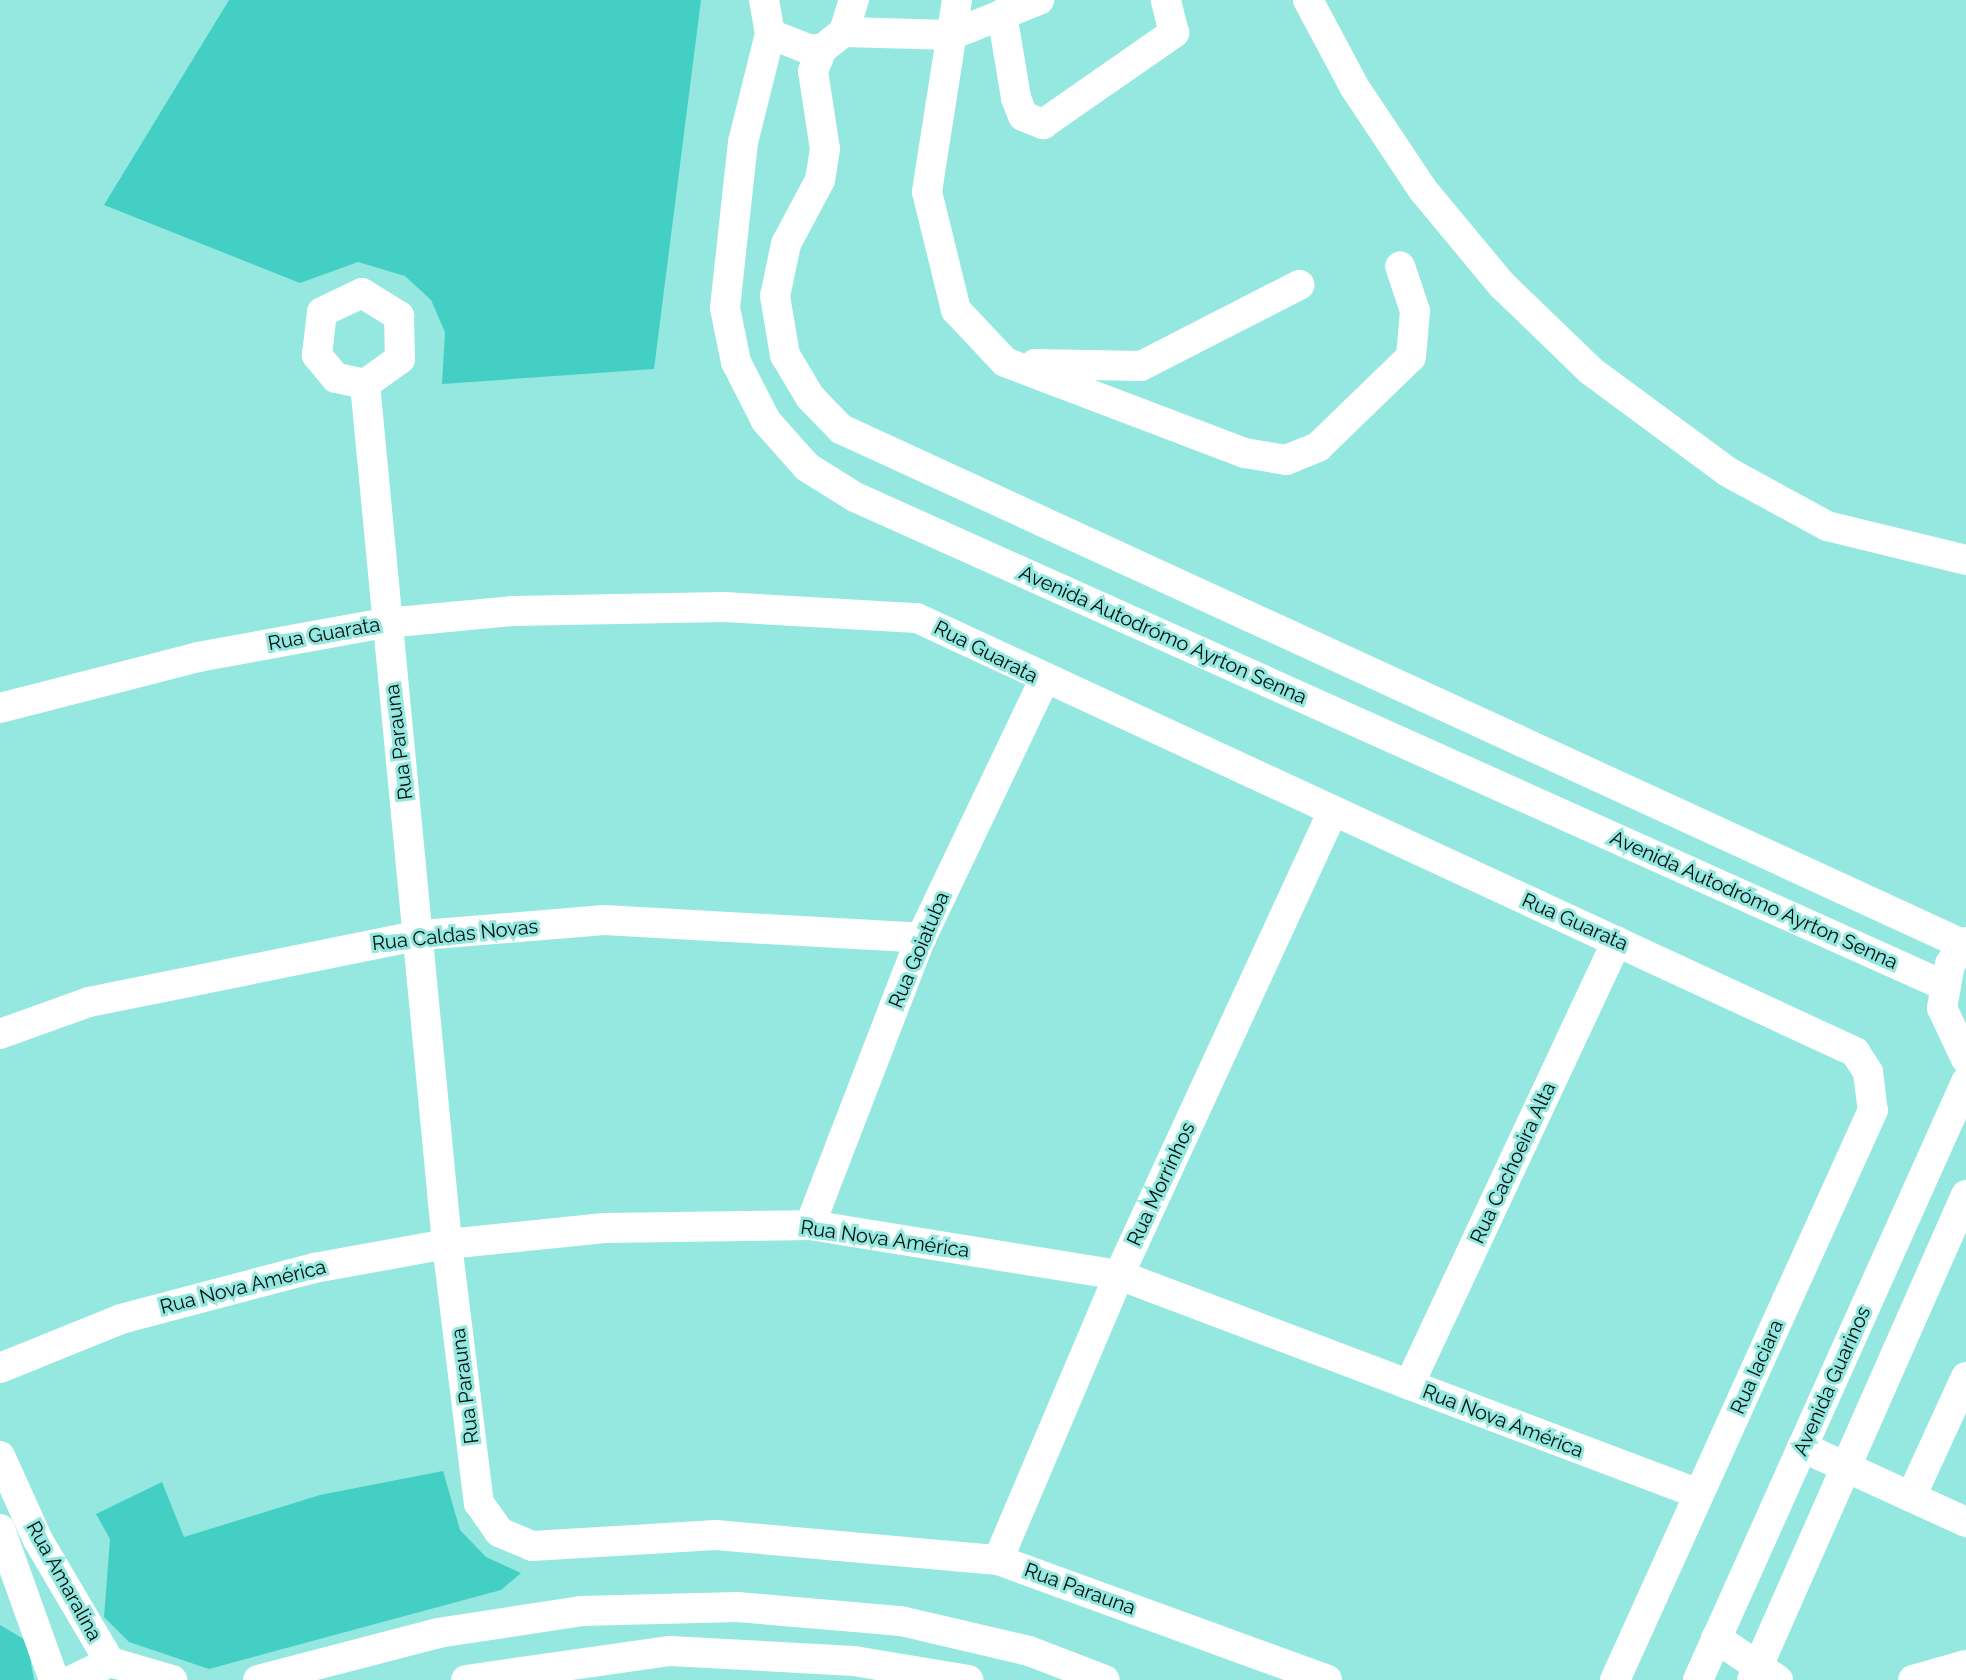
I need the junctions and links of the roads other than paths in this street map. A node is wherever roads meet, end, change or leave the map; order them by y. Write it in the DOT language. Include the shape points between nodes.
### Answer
graph roads {
  1 [pos="764,0"];
  2 [pos="854,0"];
  3 [pos="1039,0"];
  4 [pos="1166,0"];
  5 [pos="1308,0"];
  6 [pos="949,1"];
  7 [pos="994,17"];
  8 [pos="770,34"];
  9 [pos="951,35"];
  10 [pos="833,40"];
  11 [pos="1400,266"];
  12 [pos="1299,285"];
  13 [pos="1005,362"];
  14 [pos="365,384"];
  15 [pos="1966,560"];
  16 [pos="386,623"];
  17 [pos="1043,682"];
  18 [pos="0,708"];
  19 [pos="1332,813"];
  20 [pos="422,935"];
  21 [pos="921,938"];
  22 [pos="1617,941"];
  23 [pos="1964,943"];
  24 [pos="1943,985"];
  25 [pos="0,1034"];
  26 [pos="1855,1052"];
  27 [pos="1966,1059"];
  28 [pos="1966,1082"];
  29 [pos="1966,1195"];
  30 [pos="810,1225"];
  31 [pos="447,1244"];
  32 [pos="1119,1275"];
  33 [pos="0,1368"];
  34 [pos="1966,1377"];
  35 [pos="1409,1385"];
  36 [pos="1802,1447"];
  37 [pos="0,1456"];
  38 [pos="1845,1467"];
  39 [pos="1699,1494"];
  40 [pos="1911,1497"];
  41 [pos="1966,1522"];
  42 [pos="0,1529"];
  43 [pos="998,1560"];
  44 [pos="1716,1638"];
  45 [pos="110,1662"];
  46 [pos="1966,1665"];
  47 [pos="1763,1674"];
  48 [pos="54,1680"];
  49 [pos="72,1680"];
  50 [pos="172,1680"];
  51 [pos="258,1680"];
  52 [pos="466,1680"];
  53 [pos="968,1680"];
  54 [pos="1105,1680"];
  55 [pos="1327,1680"];
  56 [pos="1615,1680"];
  57 [pos="1698,1680"];
  58 [pos="1913,1680"];
  1 -- 8 [label="street, Avenida Autodrómo Ayrton Senna"];
  2 -- 10 [label="street"];
  3 -- 7 [label="street"];
  4 -- 7 [label="street" via="1174,33 1043,124 1023,116"];
  5 -- 15 [label="street" via="1423,190 1502,285 1591,371 1728,472 1827,526"];
  6 -- 7 [label="street"];
  6 -- 9 [label="street"];
  7 -- 9 [label="street"];
  8 -- 10 [label="street" via="793,48"];
  8 -- 24 [label="street, Avenida Autodrómo Ayrton Senna" via="743,142 725,308 736,362 766,421 807,467 855,497"];
  9 -- 10 [label="street"];
  9 -- 13 [label="street" via="927,192 956,310"];
  10 -- 23 [label="street" via="813,71 825,149 820,180 786,244 775,296 785,355 810,397 841,429"];
  11 -- 13 [label="street" via="1415,311 1411,357 1318,447 1286,460 1245,453"];
  12 -- 13 [label="street" via="1141,366"];
  14 -- 16 [label="street, Rua Parauna"];
  16 -- 17 [label="street, Rua Guarata" via="513,611 724,607 917,618"];
  16 -- 18 [label="street, Rua Guarata" via="198,657"];
  16 -- 20 [label="street, Rua Parauna"];
  17 -- 19 [label="street, Rua Guarata"];
  17 -- 21 [label="street, Rua Goiatuba"];
  19 -- 22 [label="street, Rua Guarata"];
  19 -- 32 [label="street, Rua Morrinhos"];
  20 -- 21 [label="street, Rua Caldas Novas" via="604,920"];
  20 -- 25 [label="street, Rua Caldas Novas" via="89,1002"];
  20 -- 31 [label="street, Rua Parauna"];
  21 -- 30 [label="street, Rua Goiatuba"];
  22 -- 26 [label="street, Rua Guarata"];
  22 -- 35 [label="street, Rua Cachoeira Alta"];
  23 -- 24 [label="street"];
  24 -- 27 [label="street" via="1947,1030"];
  26 -- 39 [label="street, Rua Iaciara" via="1868,1072 1873,1110"];
  28 -- 36 [label="street, Avenida Guarinos"];
  29 -- 38 [label="street"];
  30 -- 31 [label="street, Rua Nova América" via="604,1228"];
  30 -- 32 [label="street, Rua Nova América"];
  31 -- 33 [label="street, Rua Nova América" via="314,1268 121,1319"];
  31 -- 43 [label="street, Rua Parauna" via="479,1503 499,1532 532,1546 716,1535"];
  32 -- 35 [label="street, Rua Nova América"];
  32 -- 43 [label="street, Rua Morrinhos"];
  34 -- 40 [label="street"];
  35 -- 39 [label="street, Rua Nova América"];
  36 -- 38 [label="street"];
  36 -- 44 [label="street, Avenida Guarinos"];
  37 -- 45 [label="street, Rua Amaralina" via="38,1540"];
  38 -- 40 [label="street"];
  38 -- 47 [label="street"];
  39 -- 56 [label="street, Rua Iaciara"];
  40 -- 41 [label="street"];
  42 -- 48 [label="street, Rua Amaralina"];
  43 -- 55 [label="street, Rua Parauna"];
  44 -- 47 [label="street"];
  44 -- 57 [label="street, Avenida Guarinos"];
  45 -- 49 [label="street"];
  45 -- 50 [label="street"];
  46 -- 58 [label="street"];
  51 -- 54 [label="street" via="438,1633 581,1611 737,1607 901,1621 1029,1651"];
  52 -- 53 [label="street" via="670,1651 854,1661"];
}
